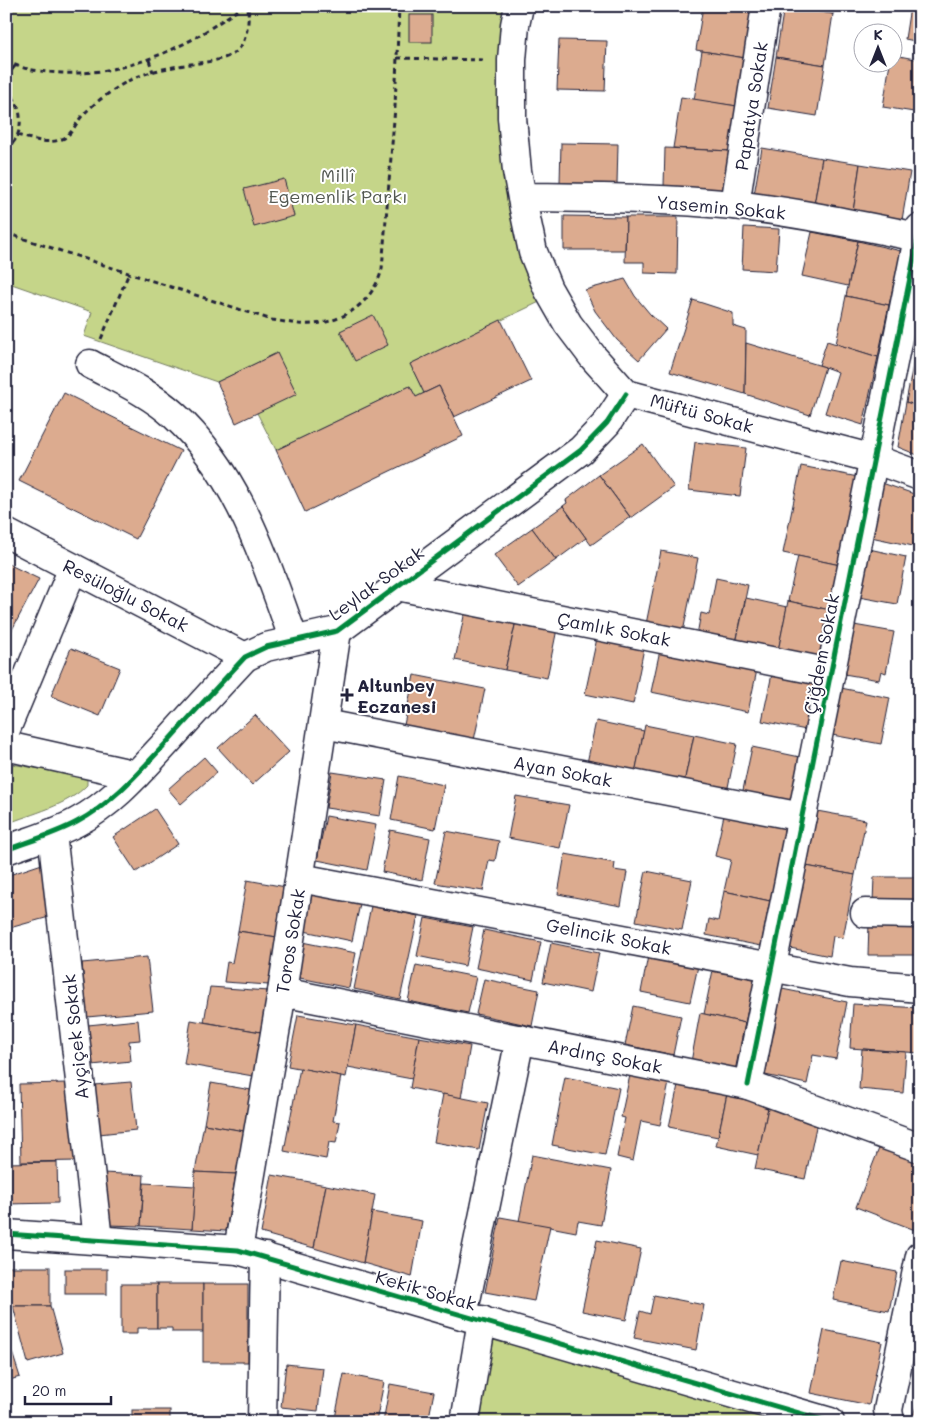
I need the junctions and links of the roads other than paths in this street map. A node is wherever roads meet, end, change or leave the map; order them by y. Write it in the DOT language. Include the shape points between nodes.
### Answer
graph roads {
  1 [pos="519,6"];
  2 [pos="766,6"];
  3 [pos="522,197"];
  4 [pos="735,205"];
  5 [pos="919,233"];
  6 [pos="909,338"];
  7 [pos="90,364"];
  8 [pos="626,394"];
  9 [pos="874,459"];
  10 [pos="920,476"];
  11 [pos="6,534"];
  12 [pos="73,568"];
  13 [pos="397,586"];
  14 [pos="337,631"];
  15 [pos="294,640"];
  16 [pos="245,657"];
  17 [pos="831,673"];
  18 [pos="324,724"];
  19 [pos="6,729"];
  20 [pos="6,746"];
  21 [pos="136,775"];
  22 [pos="802,817"];
  23 [pos="52,833"];
  24 [pos="6,850"];
  25 [pos="300,878"];
  26 [pos="865,913"];
  27 [pos="920,914"];
  28 [pos="772,966"];
  29 [pos="920,988"];
  30 [pos="282,992"];
  31 [pos="520,1039"];
  32 [pos="748,1085"];
  33 [pos="920,1148"];
  34 [pos="6,1234"];
  35 [pos="98,1240"];
  36 [pos="238,1250"];
  37 [pos="920,1256"];
  38 [pos="265,1257"];
  39 [pos="472,1318"];
  40 [pos="912,1328"];
  41 [pos="262,1422"];
  42 [pos="465,1422"];
  43 [pos="830,1422"];
  44 [pos="890,1422"];
  1 -- 3 [label="street, Müftü Sokak" via="512,60 512,118"];
  2 -- 4 [label="street, Papatya Sokak"];
  3 -- 4 [label="street, Yasemin Sokak" via="669,200"];
  3 -- 8 [label="street, Müftü Sokak" via="533,252 548,289 592,357"];
  4 -- 5 [label="street, Yasemin Sokak"];
  5 -- 6 [label="street, Çiğdem Sokak"];
  6 -- 9 [label="street, Çiğdem Sokak"];
  7 -- 15 [label="street" via="174,414 216,464 239,501 262,552"];
  8 -- 9 [label="street, Müftü Sokak"];
  8 -- 13 [label="street, Leylak Sokak" via="607,423 581,450"];
  9 -- 10 [label="street, Müftü Sokak"];
  9 -- 17 [label="street, Çiğdem Sokak"];
  11 -- 12 [label="street, Resüloğlu Sokak"];
  12 -- 16 [label="street, Resüloğlu Sokak"];
  12 -- 19 [label="street"];
  13 -- 14 [label="street, Leylak Sokak"];
  13 -- 17 [label="street, Çamlık Sokak"];
  14 -- 15 [label="street, Leylak Sokak"];
  14 -- 18 [label="street, Toros Sokak"];
  15 -- 16 [label="street, Leylak Sokak" via="266,646"];
  16 -- 21 [label="street, Leylak Sokak"];
  17 -- 22 [label="street, Çiğdem Sokak"];
  18 -- 22 [label="street, Ayan Sokak"];
  18 -- 25 [label="street, Toros Sokak"];
  20 -- 21 [label="street"];
  21 -- 23 [label="street, Leylak Sokak" via="94,811"];
  22 -- 28 [label="street, Çiğdem Sokak"];
  23 -- 24 [label="street, Leylak Sokak"];
  23 -- 35 [label="street, Ayçiçek Sokak"];
  25 -- 28 [label="street, Gelincik Sokak"];
  25 -- 30 [label="street, Toros Sokak"];
  26 -- 27 [label="street"];
  28 -- 29 [label="street, Gelincik Sokak" via="850,982"];
  28 -- 32 [label="street, Çiğdem Sokak"];
  30 -- 31 [label="street, Ardınç Sokak"];
  30 -- 36 [label="street, Toros Sokak"];
  31 -- 32 [label="street, Ardınç Sokak"];
  31 -- 39 [label="street"];
  32 -- 33 [label="street, Ardınç Sokak"];
  34 -- 35 [label="street, Kekik Sokak"];
  35 -- 36 [label="street, Kekik Sokak"];
  36 -- 38 [label="street, Kekik Sokak"];
  37 -- 40 [label="street"];
  38 -- 39 [label="street, Kekik Sokak"];
  38 -- 41 [label="street"];
  39 -- 42 [label="street"];
  39 -- 43 [label="street, Kekik Sokak"];
  40 -- 44 [label="street" via="888,1410"];
}
